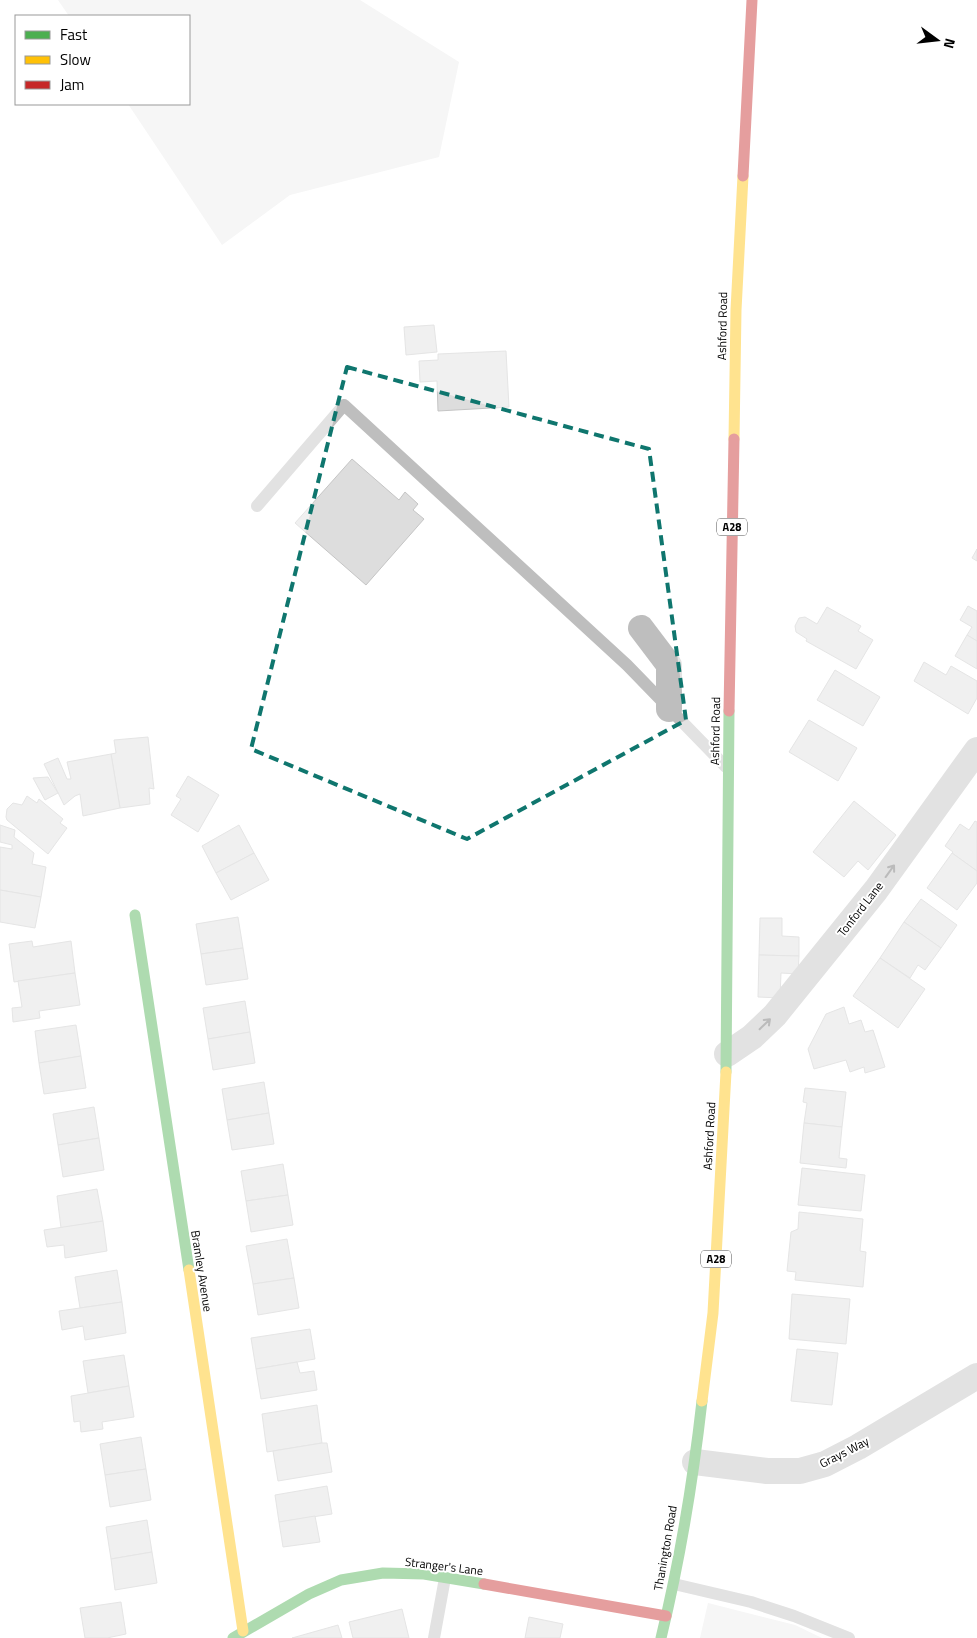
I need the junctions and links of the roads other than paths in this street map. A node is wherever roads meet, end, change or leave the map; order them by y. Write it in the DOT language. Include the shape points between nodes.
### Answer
graph roads {
  1 [pos="752,0"];
  2 [pos="257,506"];
  3 [pos="641,628"];
  4 [pos="669,709"];
  5 [pos="977,750"];
  6 [pos="728,769"];
  7 [pos="134,915"];
  8 [pos="727,1054"];
  9 [pos="977,1376"];
  10 [pos="694,1462"];
  11 [pos="445,1578"];
  12 [pos="674,1584"];
  13 [pos="666,1616"];
  14 [pos="249,1632"];
  15 [pos="233,1638"];
  16 [pos="434,1638"];
  17 [pos="661,1638"];
  18 [pos="849,1638"];
  1 -- 6 [label="main road, Ashford Road / A28" via="736,310"];
  2 -- 4 [label="lane" via="344,405 627,665"];
  3 -- 4 [label="street" via="669,665"];
  4 -- 6 [label="lane"];
  8 -- 5 [label="street, Tonford Lane, one-way" via="752,1037 775,1015 876,890"];
  6 -- 8 [label="main road, Ashford Road / A28"];
  7 -- 14 [label="main road, Bramley Avenue"];
  8 -- 10 [label="main road, Ashford Road / A28" via="713,1313"];
  9 -- 10 [label="street, Grays Way" via="858,1447 825,1464 800,1472"];
  10 -- 12 [label="main road, Thanington Road / A28"];
  11 -- 13 [label="main road, Stranger's Lane"];
  11 -- 14 [label="main road, Stranger's Lane" via="383,1573 341,1580 309,1594"];
  11 -- 16 [label="lane"];
  12 -- 13 [label="main road, Thanington Road / A28"];
  12 -- 18 [label="lane" via="751,1602"];
  13 -- 17 [label="main road, Thanington Road / A28"];
  14 -- 15 [label="main road, Stranger's Lane"];
}
